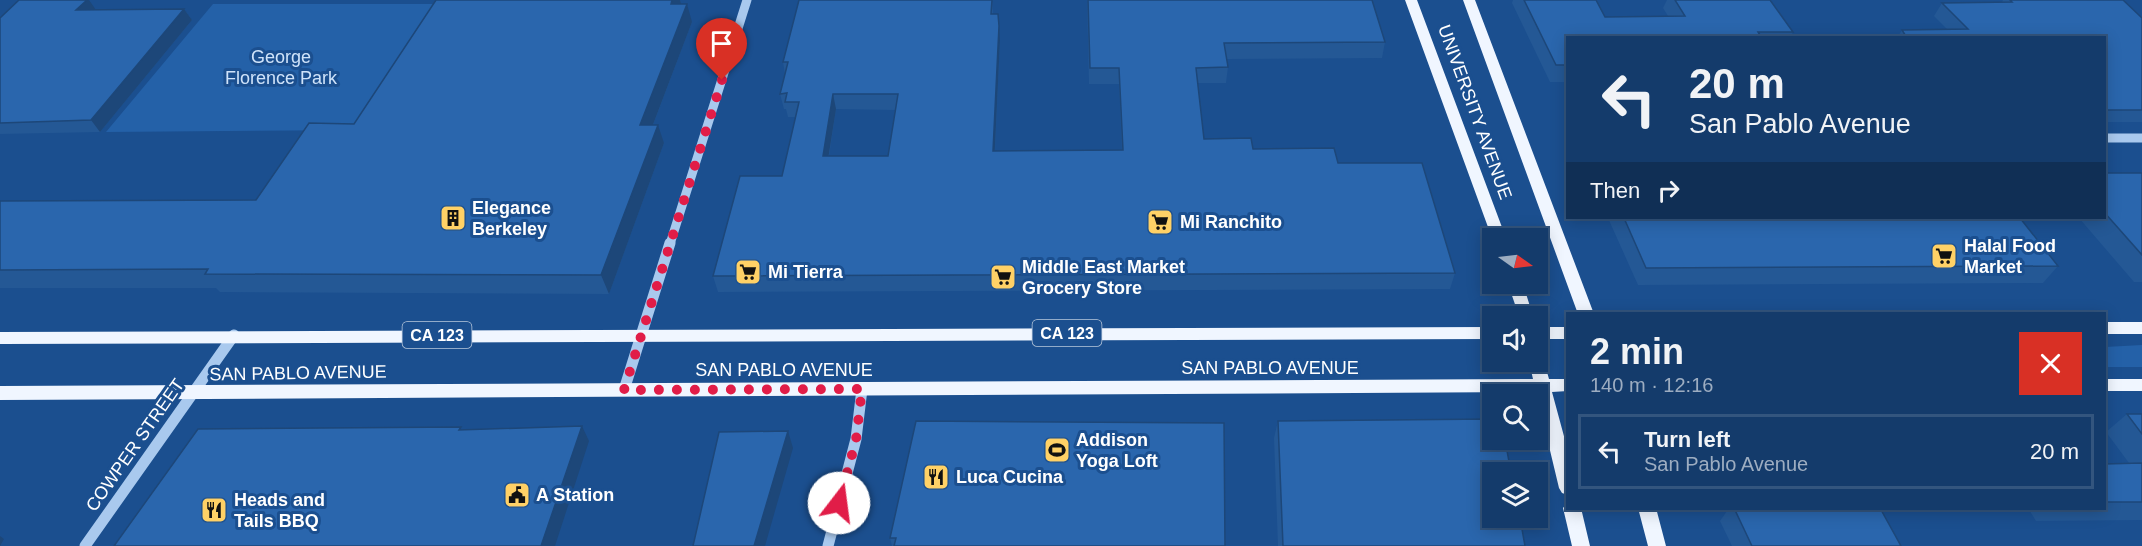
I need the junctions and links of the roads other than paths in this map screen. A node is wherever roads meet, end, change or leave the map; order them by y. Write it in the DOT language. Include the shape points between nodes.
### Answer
graph roads {
  1 [pos="747,0"];
  2 [pos="1411,0"];
  3 [pos="1469,0"];
  4 [pos="2106,138"];
  5 [pos="2142,138"];
  6 [pos="1495,228"];
  7 [pos="1586,312"];
  8 [pos="2106,328"];
  9 [pos="2142,328"];
  10 [pos="1482,333"];
  11 [pos="1548,333"];
  12 [pos="1566,333"];
  13 [pos="641,334"];
  14 [pos="234,335"];
  15 [pos="0,338"];
  16 [pos="2106,384"];
  17 [pos="1566,385"];
  18 [pos="2142,385"];
  19 [pos="1482,386"];
  20 [pos="1548,386"];
  21 [pos="862,389"];
  22 [pos="624,390"];
  23 [pos="0,393"];
  24 [pos="194,394"];
  25 [pos="1548,406"];
  26 [pos="1566,480"];
  27 [pos="1572,510"];
  28 [pos="1648,510"];
  29 [pos="86,546"];
  30 [pos="828,546"];
  31 [pos="1581,546"];
  32 [pos="1658,546"];
  1 -- 13 [label="street"];
  2 -- 6 [label="main road, UNIVERSITY AVENUE"];
  3 -- 7 [label="main road, UNIVERSITY AVENUE"];
  4 -- 5 [label="street"];
  8 -- 9 [label="main road"];
  10 -- 13 [label="main road, SAN PABLO AVENUE / CA 123"];
  11 -- 12 [label="main road"];
  13 -- 14 [label="main road, SAN PABLO AVENUE / CA 123"];
  13 -- 22 [label="street"];
  14 -- 15 [label="main road, SAN PABLO AVENUE / CA 123"];
  14 -- 24 [label="street, COWPER STREET"];
  16 -- 18 [label="main road"];
  17 -- 20 [label="main road, SAN PABLO AVENUE"];
  19 -- 21 [label="main road, SAN PABLO AVENUE"];
  21 -- 22 [label="main road, SAN PABLO AVENUE"];
  21 -- 30 [label="street" via="856,440"];
  22 -- 24 [label="main road, SAN PABLO AVENUE"];
  23 -- 24 [label="main road, SAN PABLO AVENUE"];
  24 -- 29 [label="street, COWPER STREET"];
  25 -- 26 [label="main road"];
  27 -- 31 [label="main road"];
  28 -- 32 [label="main road"];
}
